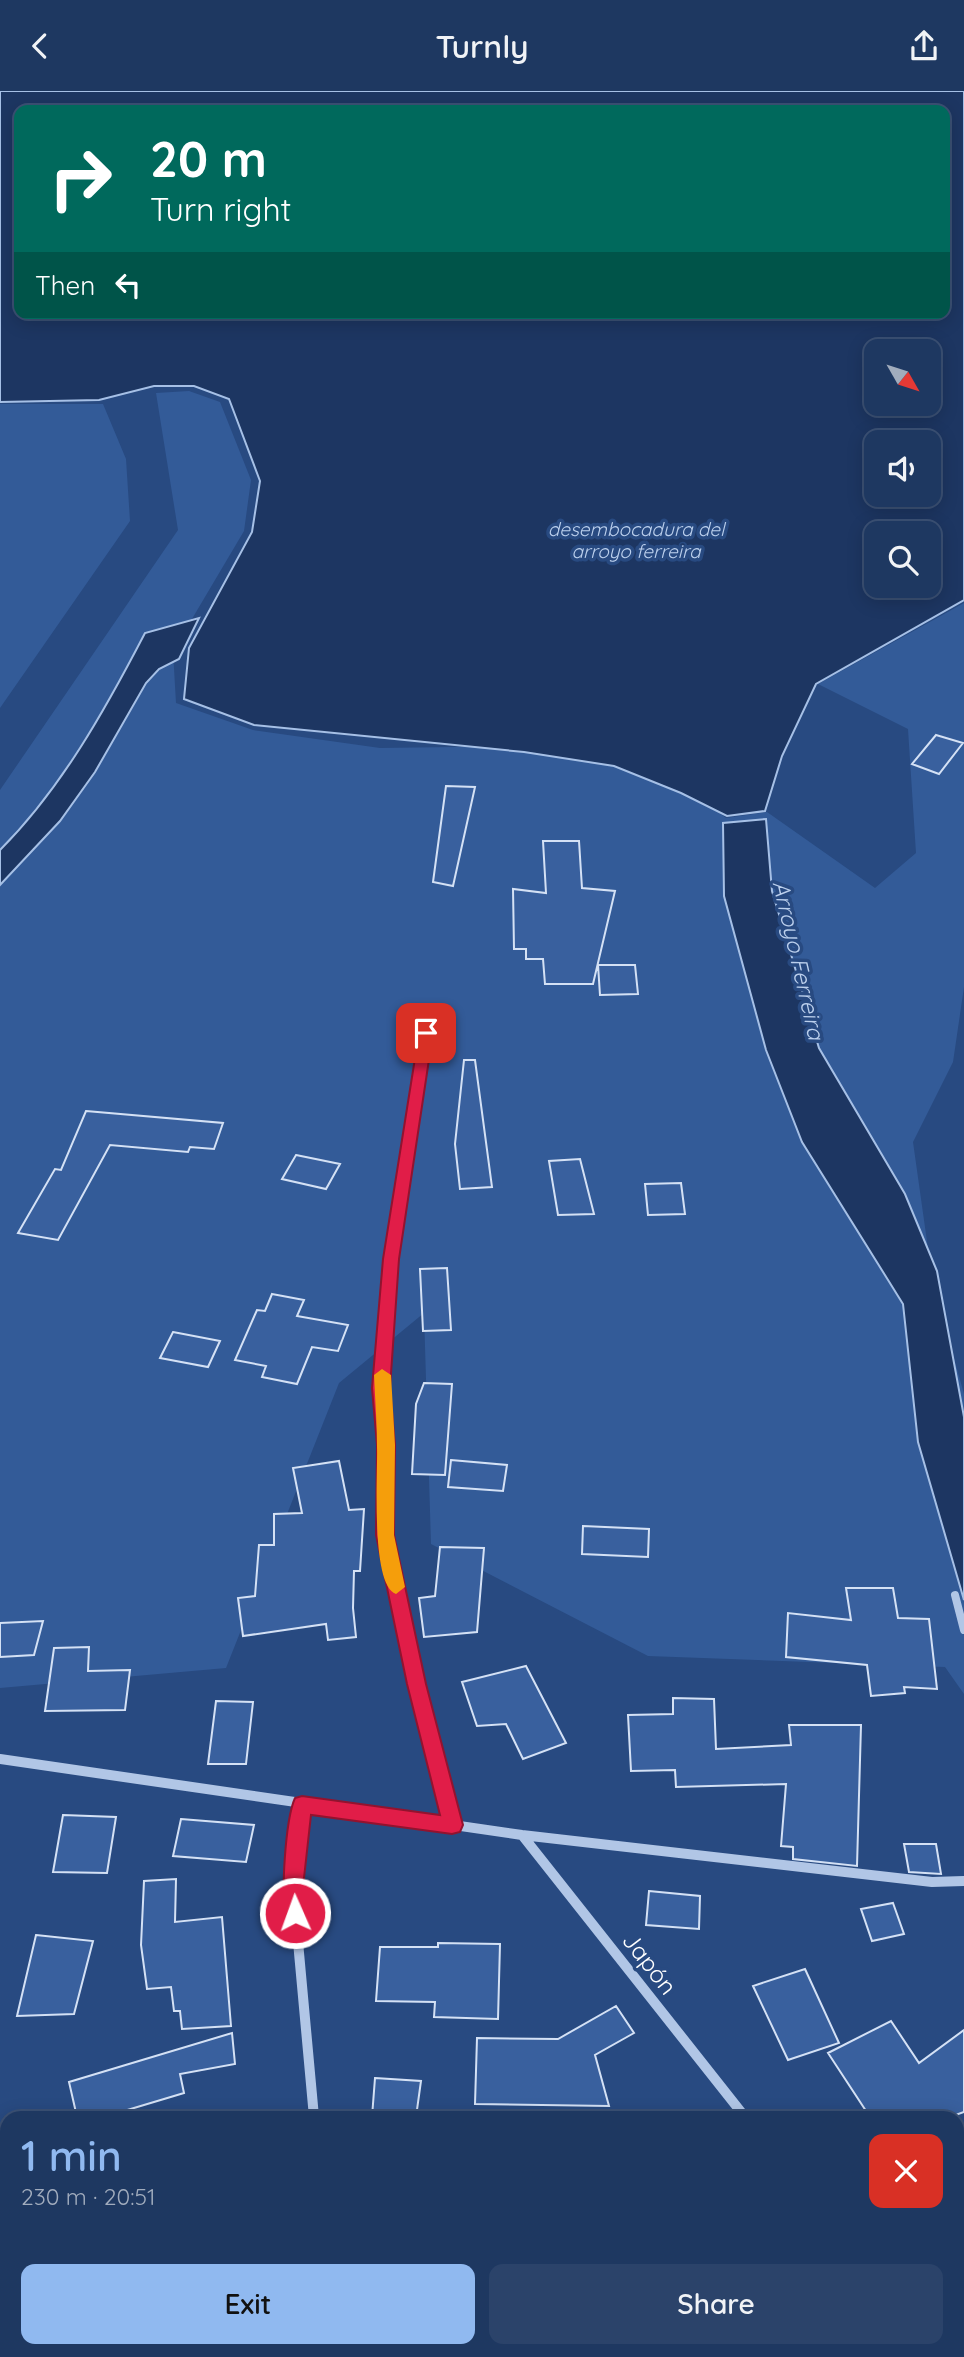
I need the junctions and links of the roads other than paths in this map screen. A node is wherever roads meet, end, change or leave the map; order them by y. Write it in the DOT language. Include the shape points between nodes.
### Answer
graph roads {
  1 [pos="429,1016"];
  2 [pos="955,1595"];
  3 [pos="964,1630"];
  4 [pos="0,1759"];
  5 [pos="302,1804"];
  6 [pos="452,1825"];
  7 [pos="522,1835"];
  8 [pos="964,1881"];
  9 [pos="313,2111"];
  10 [pos="740,2111"];
  1 -- 6 [label="street" via="391,1259 381,1388 385,1535"];
  2 -- 3 [label="street"];
  4 -- 5 [label="street"];
  5 -- 6 [label="street"];
  5 -- 9 [label="street" via="293,1887"];
  6 -- 7 [label="street"];
  7 -- 8 [label="street" via="932,1882"];
  7 -- 10 [label="street, Japón"];
}
